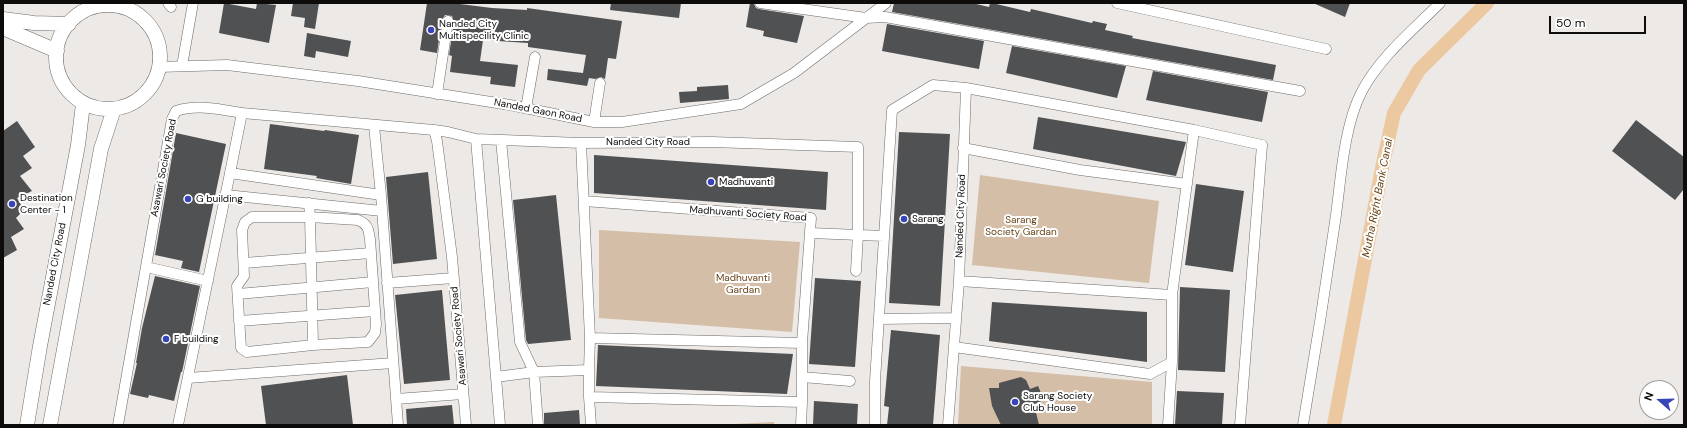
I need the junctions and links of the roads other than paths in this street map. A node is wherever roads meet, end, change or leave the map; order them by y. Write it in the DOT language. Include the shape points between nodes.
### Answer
graph roads {
  1 [pos="193,3"];
  2 [pos="760,3"];
  3 [pos="886,3"];
  4 [pos="1117,3"];
  5 [pos="1440,3"];
  6 [pos="102,4"];
  7 [pos="133,7"];
  8 [pos="866,18"];
  9 [pos="3,19"];
  10 [pos="448,21"];
  11 [pos="69,24"];
  12 [pos="3,28"];
  13 [pos="1326,49"];
  14 [pos="57,51"];
  15 [pos="535,57"];
  16 [pos="182,66"];
  17 [pos="159,67"];
  18 [pos="600,83"];
  19 [pos="966,88"];
  20 [pos="1300,91"];
  21 [pos="437,94"];
  22 [pos="83,104"];
  23 [pos="526,108"];
  24 [pos="114,109"];
  25 [pos="242,113"];
  26 [pos="594,122"];
  27 [pos="374,126"];
  28 [pos="434,130"];
  29 [pos="1194,130"];
  30 [pos="476,139"];
  31 [pos="501,140"];
  32 [pos="581,142"];
  33 [pos="963,148"];
  34 [pos="230,173"];
  35 [pos="1187,184"];
  36 [pos="226,195"];
  37 [pos="380,195"];
  38 [pos="584,202"];
  39 [pos="309,203"];
  40 [pos="382,211"];
  41 [pos="310,217"];
  42 [pos="810,233"];
  43 [pos="858,234"];
  44 [pos="884,236"];
  45 [pos="371,253"];
  46 [pos="311,257"];
  47 [pos="244,263"];
  48 [pos="146,267"];
  49 [pos="856,271"];
  50 [pos="454,278"];
  51 [pos="208,281"];
  52 [pos="958,281"];
  53 [pos="373,282"];
  54 [pos="387,282"];
  55 [pos="312,287"];
  56 [pos="238,294"];
  57 [pos="1172,295"];
  58 [pos="375,311"];
  59 [pos="312,316"];
  60 [pos="879,318"];
  61 [pos="956,318"];
  62 [pos="239,321"];
  63 [pos="590,338"];
  64 [pos="802,343"];
  65 [pos="313,345"];
  66 [pos="954,347"];
  67 [pos="1172,362"];
  68 [pos="393,363"];
  69 [pos="589,370"];
  70 [pos="534,372"];
  71 [pos="496,377"];
  72 [pos="802,377"];
  73 [pos="188,378"];
  74 [pos="850,381"];
  75 [pos="464,394"];
  76 [pos="589,397"];
  77 [pos="396,398"];
  78 [pos="802,402"];
  79 [pos="27,425"];
  80 [pos="50,425"];
  81 [pos="118,425"];
  82 [pos="178,425"];
  83 [pos="398,425"];
  84 [pos="466,425"];
  85 [pos="500,425"];
  86 [pos="538,425"];
  87 [pos="590,425"];
  88 [pos="800,425"];
  89 [pos="875,425"];
  90 [pos="948,425"];
  91 [pos="1168,425"];
  92 [pos="1240,425"];
  93 [pos="1304,425"];
  1 -- 16 [label="street"];
  2 -- 8 [label="street"];
  3 -- 8 [label="street, Nanded Gaon Road"];
  4 -- 13 [label="street"];
  5 -- 93 [label="street" via="1376,70 1354,110 1346,146"];
  6 -- 7 [label="street"];
  6 -- 11 [label="street" via="85,10"];
  7 -- 17 [label="street" via="155,35"];
  8 -- 20 [label="street" via="885,17"];
  8 -- 26 [label="street, Nanded Gaon Road" via="794,73 741,104 622,122"];
  9 -- 11 [label="street"];
  10 -- 21 [label="street"];
  11 -- 14 [label="street" via="62,33"];
  12 -- 14 [label="street"];
  14 -- 22 [label="street" via="56,64 60,80"];
  15 -- 23 [label="street"];
  16 -- 17 [label="street, Nanded Gaon Road"];
  16 -- 21 [label="street, Nanded Gaon Road" via="227,65 358,81"];
  17 -- 24 [label="street" via="153,83 143,96 130,105"];
  18 -- 26 [label="street"];
  19 -- 29 [label="street"];
  19 -- 33 [label="street, Nanded City Road"];
  19 -- 44 [label="street" via="933,85 892,110"];
  21 -- 23 [label="street, Nanded Gaon Road"];
  22 -- 24 [label="street" via="98,109"];
  22 -- 79 [label="street, Nanded City Road" via="78,145"];
  23 -- 26 [label="street, Nanded Gaon Road"];
  24 -- 80 [label="street" via="101,149"];
  25 -- 27 [label="street, Asawari Society Road"];
  25 -- 34 [label="street"];
  25 -- 48 [label="street, Asawari Society Road" via="205,107 176,111 172,119"];
  27 -- 28 [label="street, Asawari Society Road"];
  27 -- 37 [label="street"];
  28 -- 30 [label="street, Nanded City Road"];
  28 -- 50 [label="street, Asawari Society Road"];
  29 -- 35 [label="street"];
  29 -- 92 [label="street" via="1262,145"];
  30 -- 31 [label="street, Nanded City Road"];
  30 -- 71 [label="street"];
  31 -- 32 [label="street, Nanded City Road"];
  31 -- 70 [label="street" via="520,342"];
  32 -- 38 [label="street"];
  32 -- 43 [label="street, Nanded City Road" via="712,142 858,147"];
  33 -- 35 [label="street" via="1080,170"];
  33 -- 52 [label="street, Nanded City Road"];
  34 -- 36 [label="street"];
  34 -- 37 [label="street"];
  35 -- 57 [label="street"];
  36 -- 39 [label="street"];
  36 -- 51 [label="street"];
  37 -- 40 [label="street"];
  38 -- 42 [label="street, Madhuvanti Society Road" via="811,218"];
  38 -- 63 [label="street"];
  39 -- 40 [label="street"];
  39 -- 41 [label="street"];
  40 -- 54 [label="street"];
  41 -- 45 [label="street" via="358,220 365,223"];
  41 -- 46 [label="street"];
  41 -- 47 [label="street" via="252,217 245,222 242,230"];
  42 -- 43 [label="street"];
  42 -- 64 [label="street, Madhuvanti Society Road"];
  43 -- 44 [label="street"];
  43 -- 49 [label="street"];
  44 -- 60 [label="street"];
  45 -- 46 [label="street"];
  45 -- 53 [label="street"];
  46 -- 47 [label="street"];
  46 -- 55 [label="street"];
  47 -- 56 [label="street" via="244,276 237,286"];
  48 -- 51 [label="street"];
  48 -- 81 [label="street, Asawari Society Road"];
  50 -- 54 [label="street, Asawari Society Road"];
  50 -- 75 [label="street, Asawari Society Road"];
  51 -- 73 [label="street"];
  52 -- 57 [label="street"];
  52 -- 61 [label="street, Nanded City Road"];
  53 -- 55 [label="street"];
  53 -- 58 [label="street"];
  54 -- 68 [label="street"];
  55 -- 56 [label="street"];
  55 -- 59 [label="street"];
  56 -- 62 [label="street"];
  57 -- 67 [label="street"];
  58 -- 59 [label="street"];
  58 -- 65 [label="street" via="375,334 368,342"];
  59 -- 62 [label="street"];
  59 -- 65 [label="street"];
  60 -- 61 [label="street"];
  60 -- 89 [label="street"];
  61 -- 66 [label="street, Nanded City Road"];
  62 -- 65 [label="street" via="241,348 247,352"];
  63 -- 64 [label="street"];
  63 -- 69 [label="street"];
  64 -- 72 [label="street, Madhuvanti Society Road"];
  66 -- 67 [label="street" via="1150,374"];
  66 -- 90 [label="street, Nanded City Road"];
  67 -- 91 [label="street"];
  68 -- 73 [label="street"];
  68 -- 77 [label="street"];
  69 -- 70 [label="street"];
  69 -- 76 [label="street"];
  70 -- 71 [label="street"];
  70 -- 86 [label="street"];
  71 -- 85 [label="street"];
  72 -- 74 [label="street"];
  72 -- 78 [label="street, Madhuvanti Society Road"];
  73 -- 82 [label="street"];
  75 -- 77 [label="street, Asawari Society Road"];
  75 -- 84 [label="street, Asawari Society Road"];
  76 -- 78 [label="street"];
  76 -- 87 [label="street"];
  77 -- 83 [label="street"];
  78 -- 88 [label="street, Madhuvanti Society Road"];
}
